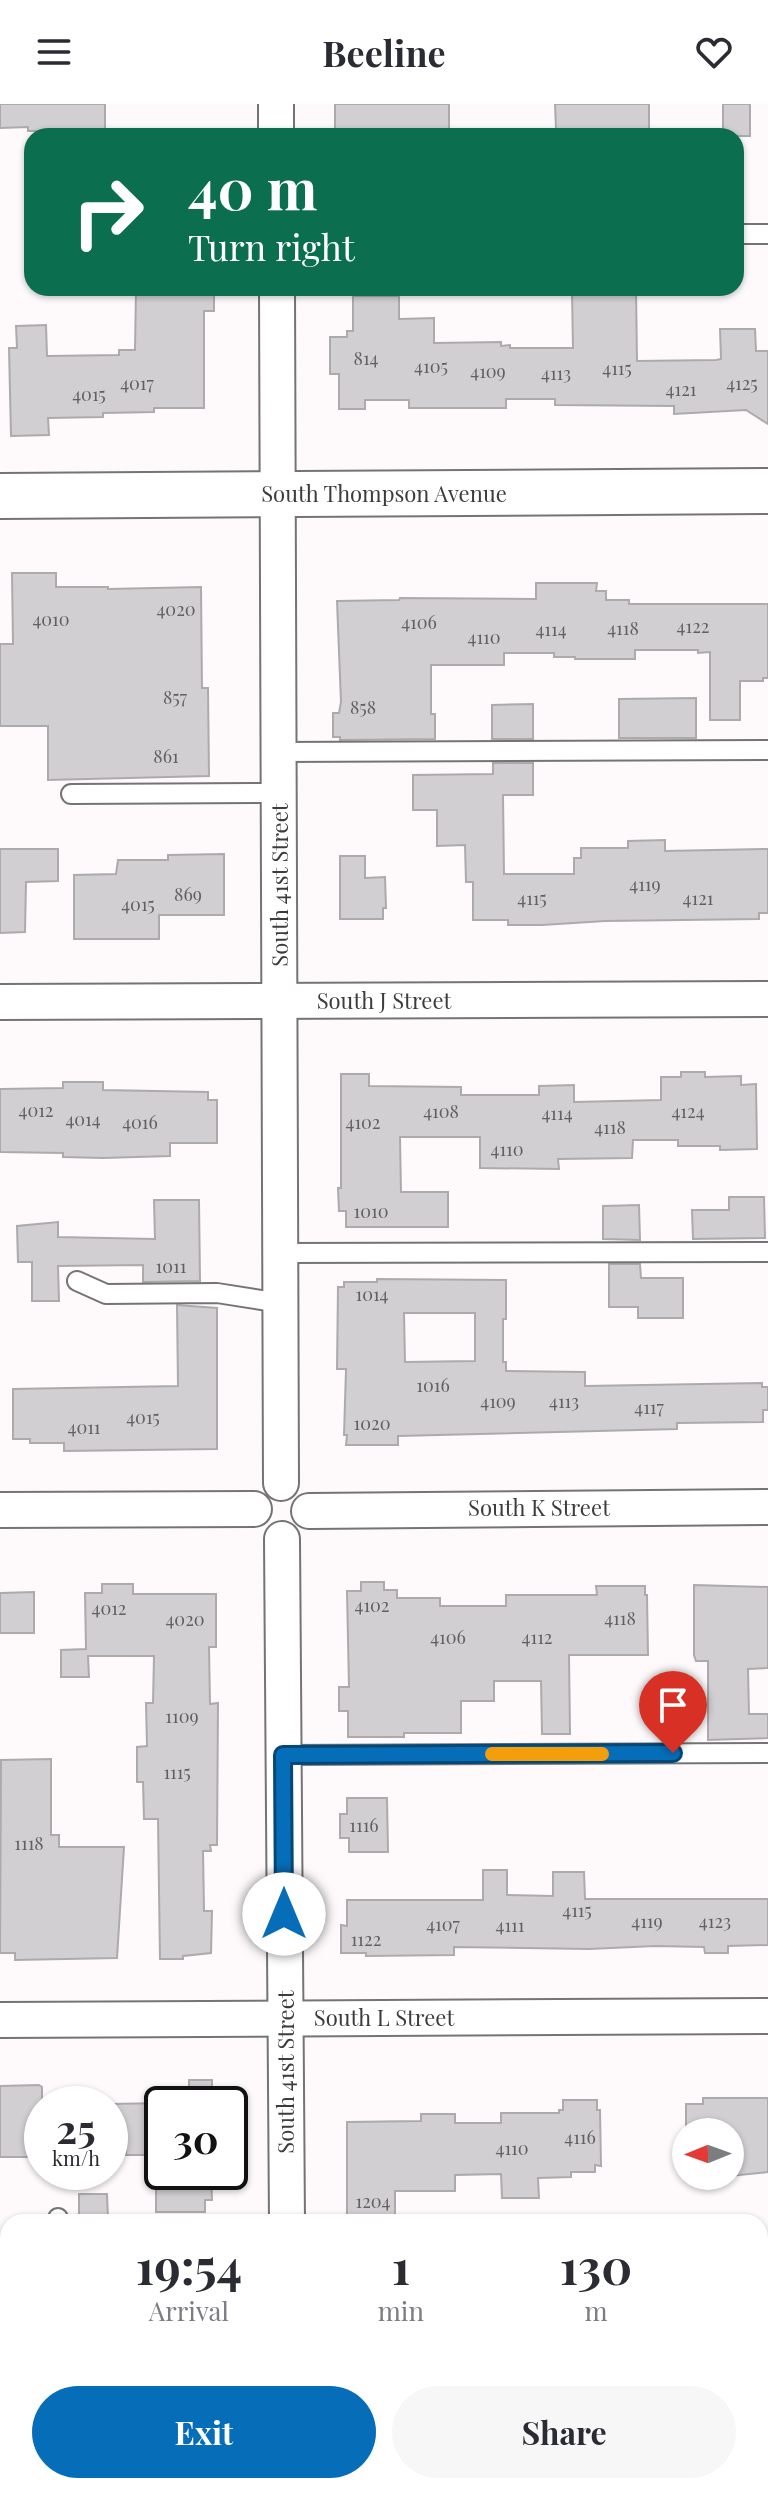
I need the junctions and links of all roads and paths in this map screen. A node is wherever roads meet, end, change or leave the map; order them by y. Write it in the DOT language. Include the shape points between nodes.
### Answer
graph roads {
  1 [pos="276,104"];
  2 [pos="276,128"];
  3 [pos="744,234"];
  4 [pos="768,234"];
  5 [pos="277,296"];
  6 [pos="768,491"];
  7 [pos="278,495"];
  8 [pos="0,496"];
  9 [pos="768,750"];
  10 [pos="279,752"];
  11 [pos="279,793"];
  12 [pos="71,794"];
  13 [pos="768,999"];
  14 [pos="0,1002"];
  15 [pos="280,1002"];
  16 [pos="768,1252"];
  17 [pos="281,1253"];
  18 [pos="77,1281"];
  19 [pos="281,1303"];
  20 [pos="281,1483"];
  21 [pos="768,1507"];
  22 [pos="254,1509"];
  23 [pos="0,1510"];
  24 [pos="309,1511"];
  25 [pos="282,1539"];
  26 [pos="768,1753"];
  27 [pos="283,1755"];
  28 [pos="768,2016"];
  29 [pos="285,2019"];
  30 [pos="0,2020"];
  31 [pos="287,2214"];
  1 -- 2 [label="street"];
  3 -- 4 [label="lane"];
  5 -- 7 [label="street, South 41st Street"];
  6 -- 7 [label="main road, South Thompson Avenue"];
  7 -- 8 [label="main road, South Thompson Avenue"];
  7 -- 10 [label="street, South 41st Street"];
  9 -- 10 [label="lane"];
  10 -- 11 [label="street, South 41st Street"];
  11 -- 12 [label="lane"];
  11 -- 15 [label="street, South 41st Street"];
  13 -- 15 [label="street, South J Street"];
  14 -- 15 [label="street, South J Street"];
  15 -- 17 [label="street, South 41st Street"];
  16 -- 17 [label="lane"];
  17 -- 19 [label="street, South 41st Street"];
  18 -- 19 [label="lane" via="106,1294 217,1293"];
  19 -- 20 [label="street, South 41st Street"];
  20 -- 22 [label="street" via="266,1488"];
  20 -- 24 [label="street" via="298,1488"];
  21 -- 24 [label="street, South K Street"];
  22 -- 23 [label="street"];
  22 -- 25 [label="street" via="265,1533"];
  24 -- 25 [label="street" via="304,1527"];
  25 -- 27 [label="street, South 41st Street"];
  26 -- 27 [label="lane"];
  27 -- 29 [label="street, South 41st Street"];
  28 -- 29 [label="street, South L Street"];
  29 -- 30 [label="street, South L Street"];
  29 -- 31 [label="street, South 41st Street"];
}
